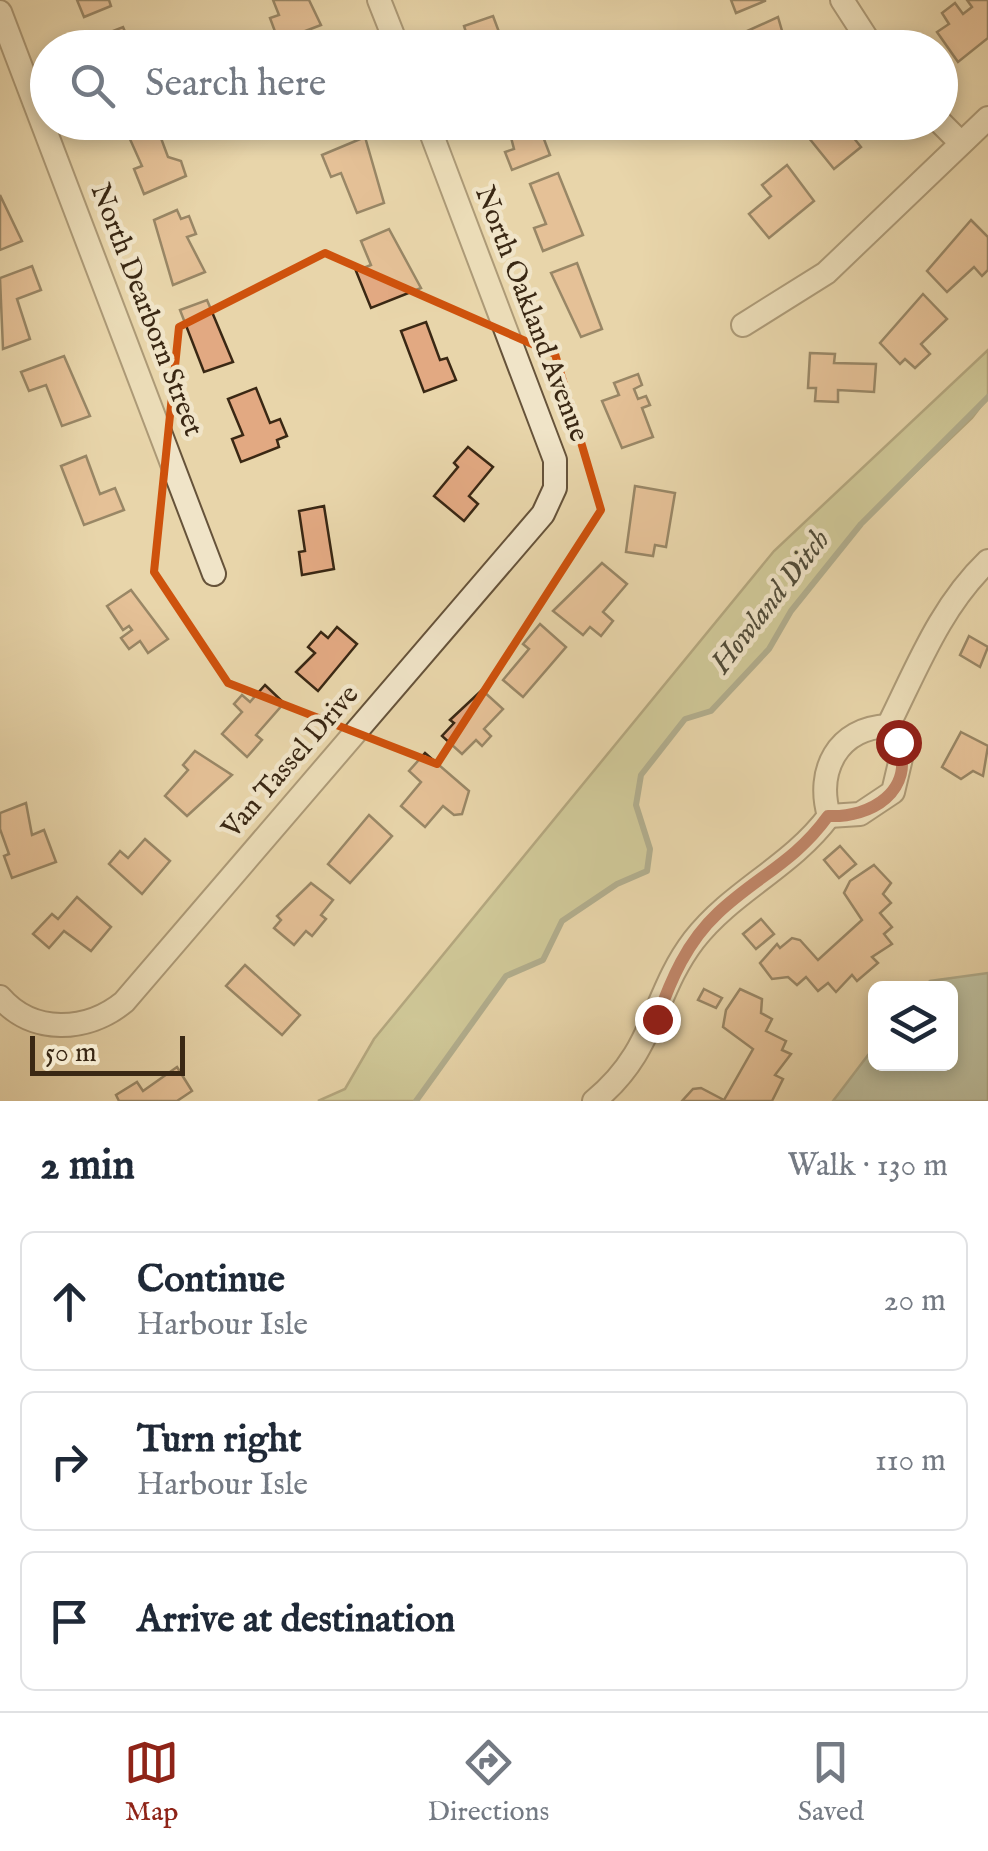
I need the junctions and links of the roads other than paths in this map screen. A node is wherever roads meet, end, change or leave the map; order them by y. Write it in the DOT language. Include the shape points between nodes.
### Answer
graph roads {
  1 [pos="380,0"];
  2 [pos="842,0"];
  3 [pos="0,12"];
  4 [pos="391,30"];
  5 [pos="861,30"];
  6 [pos="30,91"];
  7 [pos="988,118"];
  8 [pos="49,140"];
  9 [pos="433,140"];
  10 [pos="958,140"];
  11 [pos="961,143"];
  12 [pos="743,326"];
  13 [pos="534,524"];
  14 [pos="988,561"];
  15 [pos="214,574"];
  16 [pos="888,726"];
  17 [pos="828,816"];
  18 [pos="0,997"];
  19 [pos="594,1101"];
  1 -- 4 [label="street"];
  2 -- 5 [label="street"];
  3 -- 6 [label="street, North Dearborn Street"];
  7 -- 11 [label="street"];
  8 -- 15 [label="street, North Dearborn Street"];
  9 -- 13 [label="street, North Oakland Avenue" via="555,460 553,497"];
  10 -- 11 [label="street"];
  11 -- 12 [label="street" via="826,273"];
  13 -- 18 [label="street, Van Tassel Drive" via="127,1000 82,1025 36,1021"];
  14 -- 16 [label="street" via="936,627"];
  16 -- 17 [label="street" via="852,736 827,766 822,795"];
  16 -- 17 [label="street" via="902,754 893,792 860,814"];
  17 -- 19 [label="street" via="808,844 716,914 692,943 632,1062"];
}
